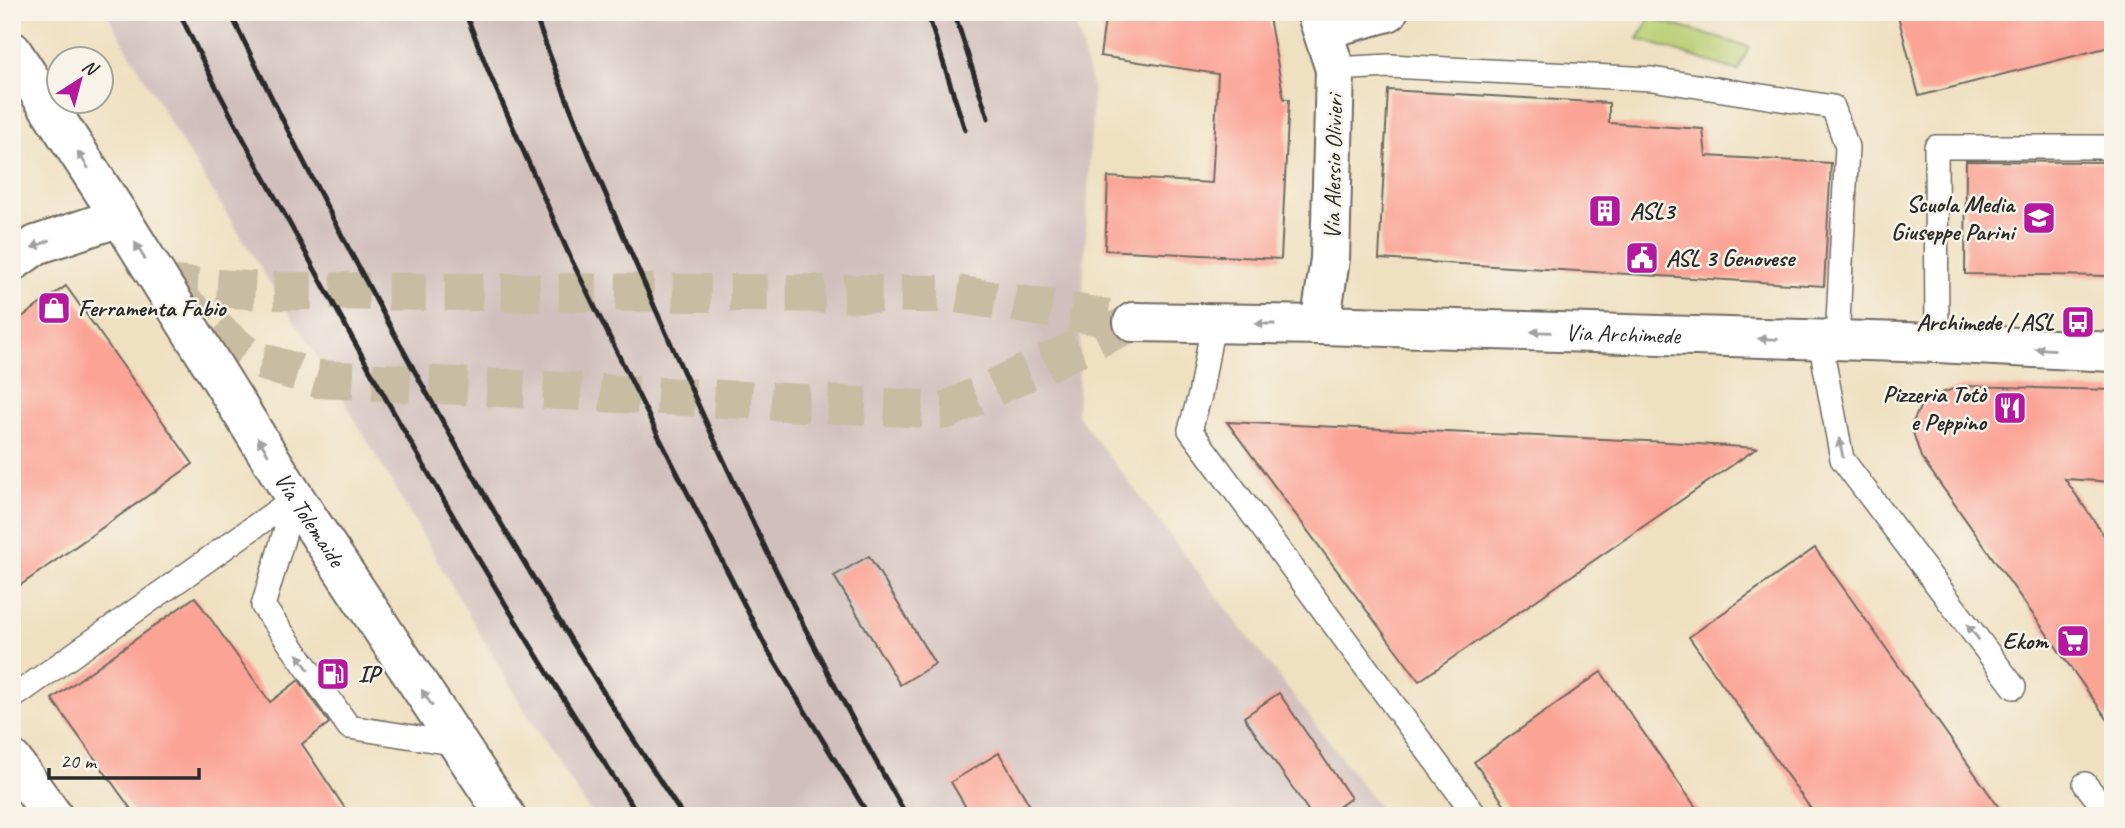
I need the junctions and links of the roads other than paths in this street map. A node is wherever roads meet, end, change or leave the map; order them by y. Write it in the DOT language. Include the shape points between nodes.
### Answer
graph roads {
  1 [pos="1388,12"];
  2 [pos="1319,21"];
  3 [pos="12,51"];
  4 [pos="1335,69"];
  5 [pos="2113,147"];
  6 [pos="120,217"];
  7 [pos="12,262"];
  8 [pos="1133,322"];
  9 [pos="1213,324"];
  10 [pos="1320,325"];
  11 [pos="1828,341"];
  12 [pos="1937,343"];
  13 [pos="2113,352"];
  14 [pos="295,498"];
  15 [pos="2014,687"];
  16 [pos="12,698"];
  17 [pos="458,744"];
  18 [pos="12,760"];
  19 [pos="2085,784"];
  20 [pos="53,816"];
  21 [pos="506,816"];
  22 [pos="1476,816"];
  23 [pos="2111,816"];
  1 -- 2 [label="street"];
  2 -- 4 [label="street, Via Alessio Olivieri"];
  6 -- 3 [label="street, Via Tolemaide, one-way"];
  4 -- 10 [label="street, Via Alessio Olivieri" via="1330,258"];
  4 -- 11 [label="lane" via="1389,66 1652,79 1833,107 1847,147"];
  5 -- 12 [label="lane" via="1936,147"];
  6 -- 7 [label="street, one-way" via="36,245"];
  14 -- 6 [label="street, Via Tolemaide, one-way"];
  8 -- 9 [label="street, Via Archimede"];
  10 -- 9 [label="street, Via Archimede, one-way"];
  9 -- 22 [label="lane" via="1190,430"];
  11 -- 10 [label="street, Via Archimede, one-way"];
  11 -- 12 [label="street, Via Archimede"];
  15 -- 11 [label="lane, one-way" via="1842,459"];
  13 -- 12 [label="street, Via Archimede, one-way"];
  14 -- 16 [label="lane"];
  17 -- 14 [label="street, Via Tolemaide, one-way"];
  17 -- 14 [label="lane, one-way" via="349,727 263,606"];
  17 -- 21 [label="street, Via Tolemaide"];
  18 -- 20 [label="street"];
  19 -- 23 [label="lane"];
}
